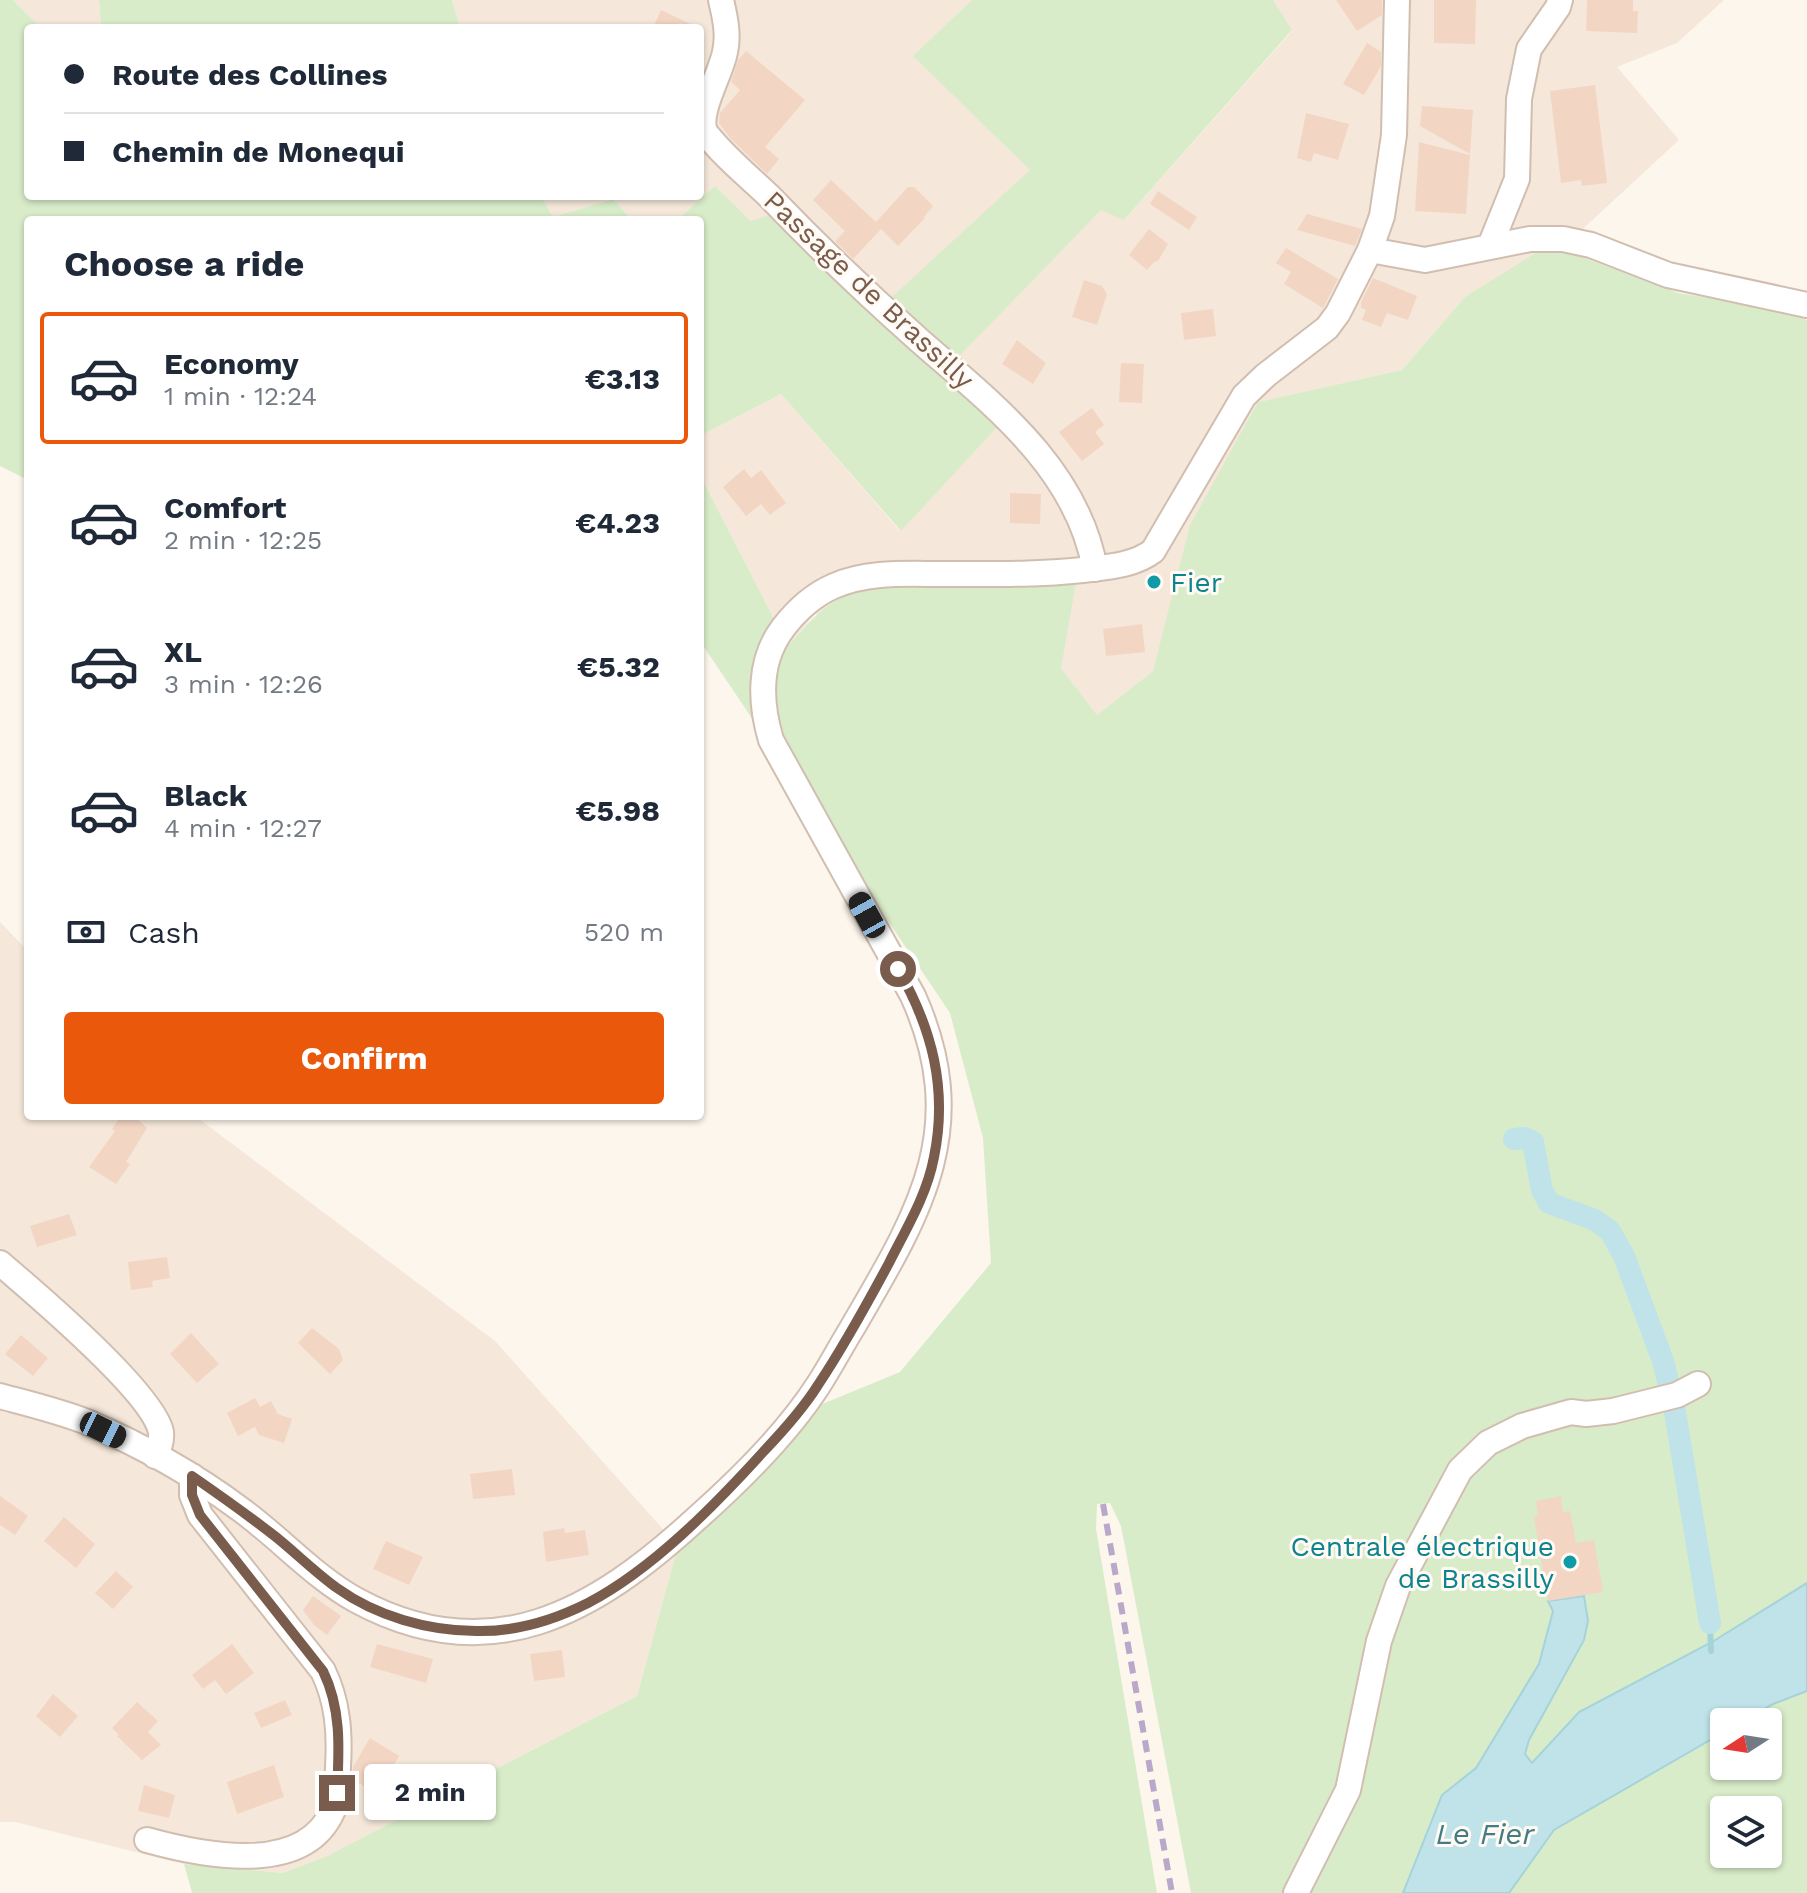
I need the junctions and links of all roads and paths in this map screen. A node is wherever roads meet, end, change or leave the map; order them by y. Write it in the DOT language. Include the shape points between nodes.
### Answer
graph roads {
  1 [pos="721,0"];
  2 [pos="1397,0"];
  3 [pos="1560,0"];
  4 [pos="704,113"];
  5 [pos="704,124"];
  6 [pos="1490,246"];
  7 [pos="1370,250"];
  8 [pos="1807,305"];
  9 [pos="1095,569"];
  10 [pos="0,1263"];
  11 [pos="1681,1392"];
  12 [pos="0,1396"];
  13 [pos="155,1456"];
  14 [pos="192,1476"];
  15 [pos="147,1840"];
  16 [pos="1296,1893"];
  1 -- 4 [label="street, Passage de Brassilly" via="726,48"];
  2 -- 7 [label="street" via="1394,135 1382,216"];
  3 -- 6 [label="street" via="1529,49 1519,99 1517,179"];
  5 -- 9 [label="street, Passage de Brassilly" via="705,132 875,300 1023,435 1079,515"];
  6 -- 7 [label="street" via="1425,260"];
  6 -- 8 [label="street" via="1538,238 1578,241 1668,275"];
  7 -- 9 [label="street" via="1327,328 1244,396 1153,551 1129,563"];
  9 -- 14 [label="street" via="890,574 850,580 805,604 771,650 763,708 771,740 913,996 936,1063 940,1111 929,1179 877,1286 817,1387 721,1497 651,1559 590,1602 525,1626 478,1632 420,1625 357,1600"];
  10 -- 13 [label="street" via="69,1323 145,1404 161,1433"];
  11 -- 16 [label="street" via="1613,1411 1571,1412 1522,1426 1488,1443 1460,1470 1398,1586 1379,1641 1348,1790"];
  12 -- 13 [label="street" via="85,1421"];
  13 -- 14 [label="street"];
  14 -- 15 [label="street" via="200,1515 330,1684 337,1710 337,1793 318,1830 281,1852 225,1856"];
}
